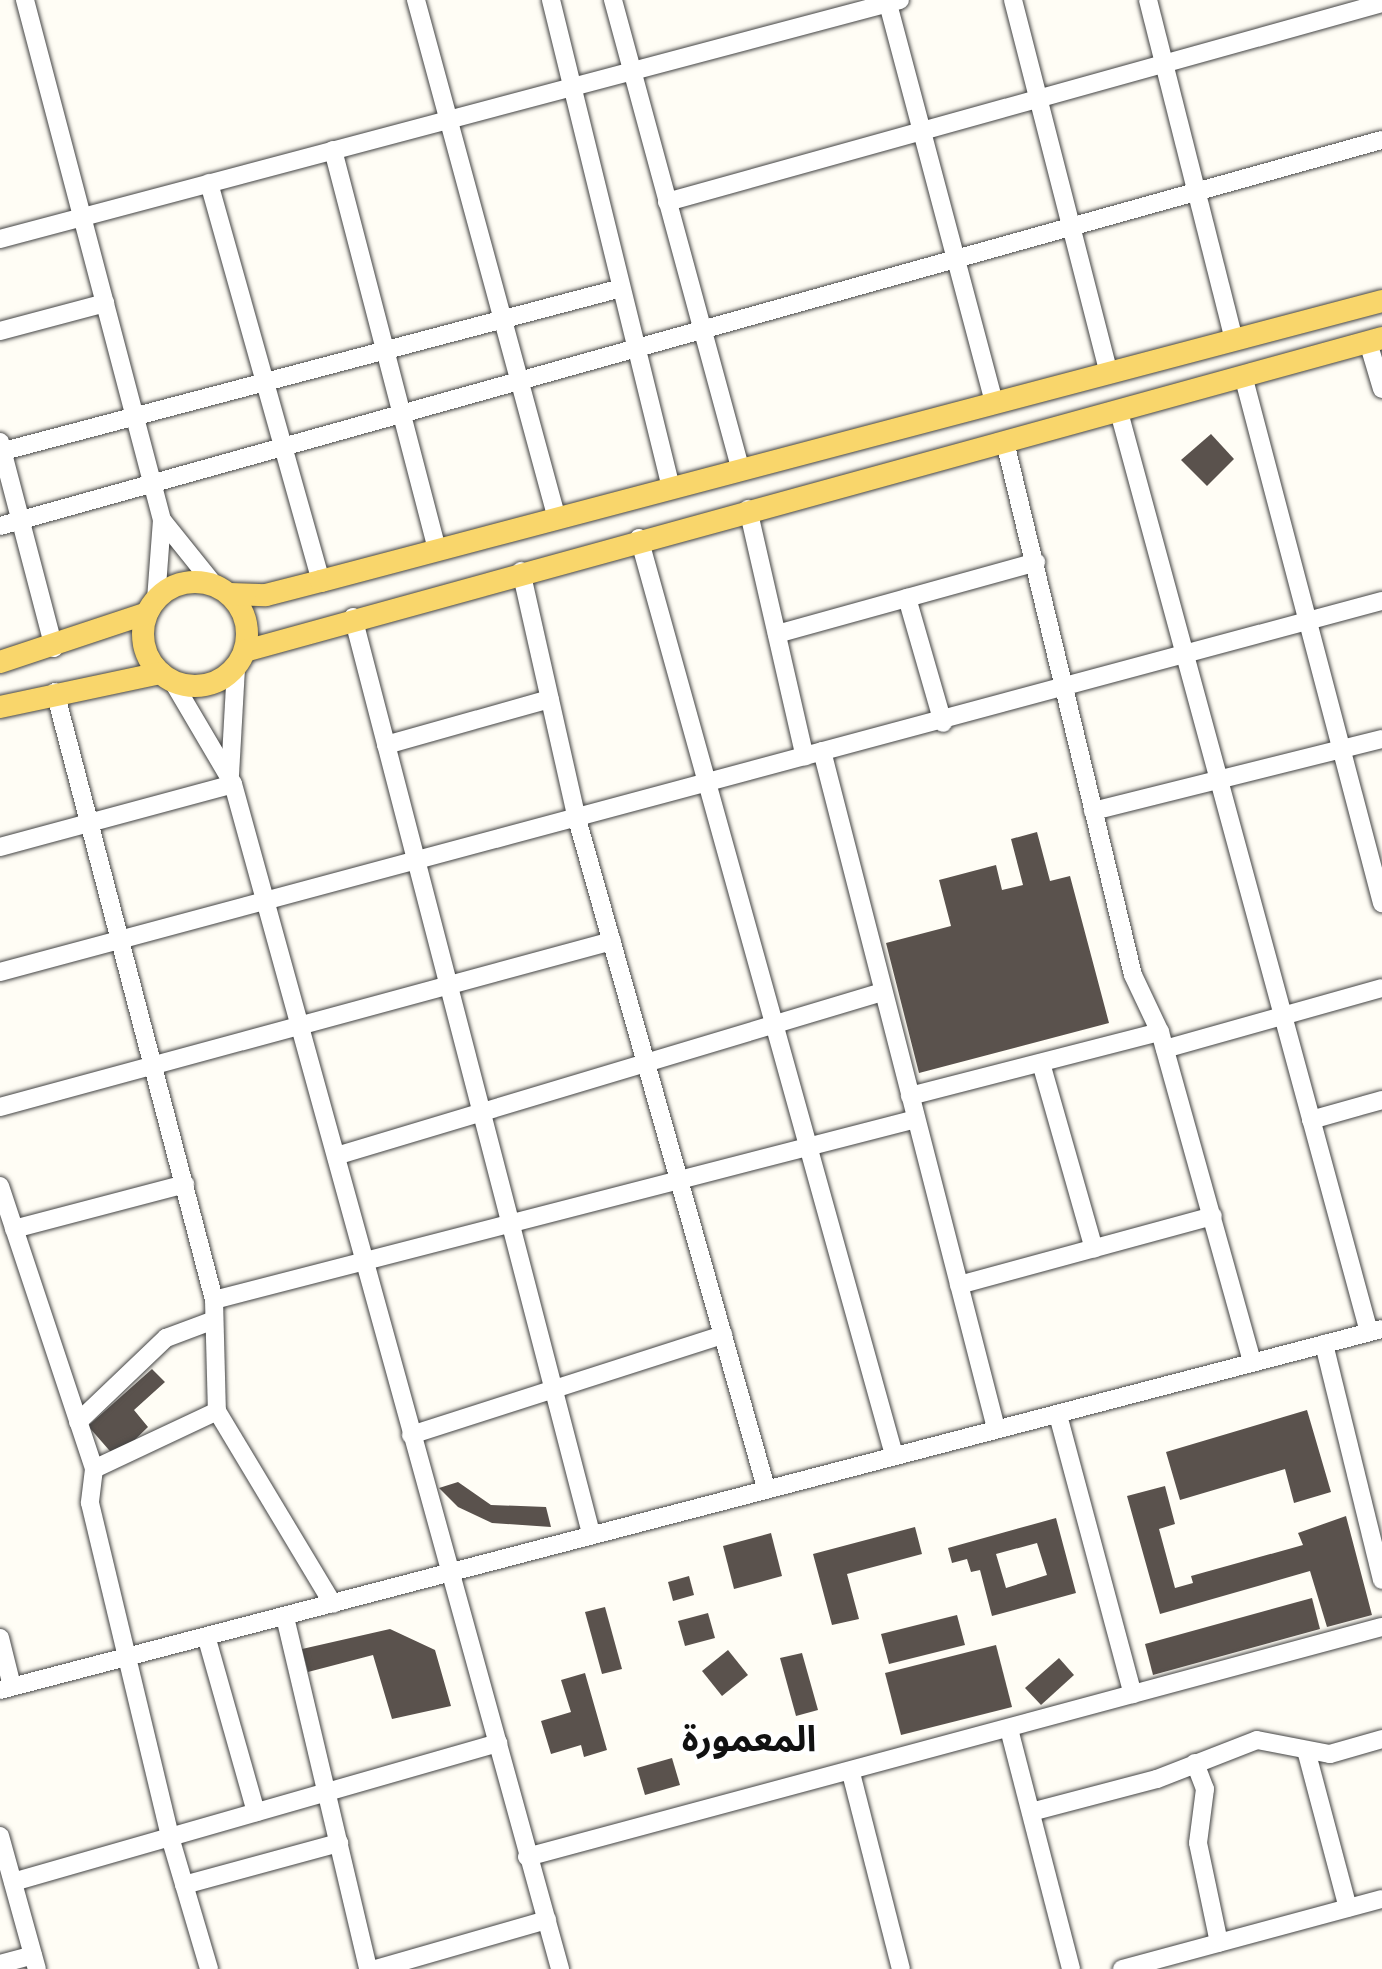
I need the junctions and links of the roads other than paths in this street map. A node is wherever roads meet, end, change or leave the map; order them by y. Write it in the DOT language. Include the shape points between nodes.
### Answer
graph roads {
  1 [pos="25,0"];
  2 [pos="416,0"];
  3 [pos="551,0"];
  4 [pos="613,0"];
  5 [pos="1013,0"];
  6 [pos="1148,0"];
  7 [pos="892,1"];
  8 [pos="1382,3"];
  9 [pos="1164,65"];
  10 [pos="631,72"];
  11 [pos="567,87"];
  12 [pos="1038,100"];
  13 [pos="447,118"];
  14 [pos="922,132"];
  15 [pos="1382,140"];
  16 [pos="333,150"];
  17 [pos="209,183"];
  18 [pos="1196,192"];
  19 [pos="667,202"];
  20 [pos="83,216"];
  21 [pos="1071,226"];
  22 [pos="0,239"];
  23 [pos="956,259"];
  24 [pos="618,289"];
  25 [pos="1382,301"];
  26 [pos="105,303"];
  27 [pos="503,324"];
  28 [pos="702,330"];
  29 [pos="0,331"];
  30 [pos="1234,339"];
  31 [pos="1375,340"];
  32 [pos="633,349"];
  33 [pos="385,350"];
  34 [pos="1108,371"];
  35 [pos="263,379"];
  36 [pos="519,379"];
  37 [pos="1244,379"];
  38 [pos="1382,389"];
  39 [pos="994,403"];
  40 [pos="1119,412"];
  41 [pos="401,414"];
  42 [pos="136,415"];
  43 [pos="1005,442"];
  44 [pos="282,447"];
  45 [pos="1,449"];
  46 [pos="741,470"];
  47 [pos="152,483"];
  48 [pos="671,488"];
  49 [pos="748,509"];
  50 [pos="557,519"];
  51 [pos="20,520"];
  52 [pos="162,520"];
  53 [pos="0,526"];
  54 [pos="639,538"];
  55 [pos="437,550"];
  56 [pos="1036,562"];
  57 [pos="521,571"];
  58 [pos="321,581"];
  59 [pos="222,590"];
  60 [pos="907,598"];
  61 [pos="1382,601"];
  62 [pos="152,606"];
  63 [pos="353,617"];
  64 [pos="1308,617"];
  65 [pos="777,634"];
  66 [pos="54,648"];
  67 [pos="1185,651"];
  68 [pos="240,659"];
  69 [pos="0,662"];
  70 [pos="166,678"];
  71 [pos="1067,687"];
  72 [pos="55,692"];
  73 [pos="550,699"];
  74 [pos="0,707"];
  75 [pos="943,723"];
  76 [pos="1382,739"];
  77 [pos="386,745"];
  78 [pos="1341,748"];
  79 [pos="814,754"];
  80 [pos="1219,779"];
  81 [pos="231,780"];
  82 [pos="703,784"];
  83 [pos="1093,811"];
  84 [pos="577,819"];
  85 [pos="88,824"];
  86 [pos="0,847"];
  87 [pos="415,857"];
  88 [pos="1377,865"];
  89 [pos="267,897"];
  90 [pos="1382,903"];
  91 [pos="118,939"];
  92 [pos="612,941"];
  93 [pos="0,972"];
  94 [pos="449,988"];
  95 [pos="1382,988"];
  96 [pos="882,992"];
  97 [pos="1283,1015"];
  98 [pos="772,1025"];
  99 [pos="300,1029"];
  100 [pos="1163,1040"];
  101 [pos="646,1063"];
  102 [pos="1041,1063"];
  103 [pos="156,1066"];
  104 [pos="910,1096"];
  105 [pos="1382,1100"];
  106 [pos="0,1107"];
  107 [pos="481,1112"];
  108 [pos="916,1119"];
  109 [pos="1311,1120"];
  110 [pos="807,1147"];
  111 [pos="336,1156"];
  112 [pos="679,1179"];
  113 [pos="185,1184"];
  114 [pos="0,1186"];
  115 [pos="1213,1216"];
  116 [pos="510,1222"];
  117 [pos="14,1229"];
  118 [pos="1094,1249"];
  119 [pos="365,1259"];
  120 [pos="959,1285"];
  121 [pos="214,1300"];
  122 [pos="214,1320"];
  123 [pos="1376,1331"];
  124 [pos="723,1335"];
  125 [pos="1324,1344"];
  126 [pos="1252,1362"];
  127 [pos="556,1391"];
  128 [pos="217,1411"];
  129 [pos="1058,1415"];
  130 [pos="78,1422"];
  131 [pos="996,1428"];
  132 [pos="411,1435"];
  133 [pos="894,1455"];
  134 [pos="94,1469"];
  135 [pos="766,1488"];
  136 [pos="591,1533"];
  137 [pos="451,1569"];
  138 [pos="1382,1580"];
  139 [pos="333,1604"];
  140 [pos="285,1617"];
  141 [pos="1382,1627"];
  142 [pos="0,1638"];
  143 [pos="207,1639"];
  144 [pos="126,1657"];
  145 [pos="6,1688"];
  146 [pos="1133,1694"];
  147 [pos="1009,1729"];
  148 [pos="1382,1739"];
  149 [pos="498,1743"];
  150 [pos="1307,1754"];
  151 [pos="1195,1763"];
  152 [pos="851,1773"];
  153 [pos="327,1792"];
  154 [pos="256,1812"];
  155 [pos="1031,1812"];
  156 [pos="0,1836"];
  157 [pos="170,1837"];
  158 [pos="339,1843"];
  159 [pos="527,1857"];
  160 [pos="13,1882"];
  161 [pos="184,1885"];
  162 [pos="1382,1899"];
  163 [pos="1348,1908"];
  164 [pos="547,1920"];
  165 [pos="1219,1943"];
  166 [pos="35,1962"];
  167 [pos="0,1964"];
  168 [pos="209,1969"];
  169 [pos="368,1969"];
  170 [pos="376,1969"];
  171 [pos="560,1969"];
  172 [pos="901,1969"];
  173 [pos="1071,1969"];
  174 [pos="1122,1969"];
  1 -- 20 [label="street"];
  2 -- 13 [label="street"];
  3 -- 11 [label="street"];
  4 -- 10 [label="street"];
  5 -- 12 [label="street"];
  6 -- 9 [label="street"];
  7 -- 10 [label="street"];
  7 -- 14 [label="street"];
  8 -- 9 [label="street"];
  9 -- 12 [label="street"];
  9 -- 18 [label="street"];
  10 -- 11 [label="street"];
  10 -- 19 [label="street"];
  11 -- 13 [label="street"];
  11 -- 24 [label="street"];
  12 -- 14 [label="street"];
  12 -- 21 [label="street"];
  13 -- 16 [label="street"];
  13 -- 27 [label="street"];
  14 -- 19 [label="street"];
  14 -- 23 [label="street"];
  15 -- 18 [label="street"];
  16 -- 17 [label="street"];
  16 -- 33 [label="street"];
  17 -- 20 [label="street"];
  17 -- 35 [label="street"];
  18 -- 21 [label="street"];
  18 -- 30 [label="street"];
  19 -- 28 [label="street"];
  20 -- 22 [label="street"];
  20 -- 26 [label="street"];
  21 -- 23 [label="street"];
  21 -- 34 [label="street"];
  23 -- 28 [label="street"];
  23 -- 39 [label="street"];
  24 -- 27 [label="street"];
  24 -- 32 [label="street"];
  25 -- 30 [label="main road"];
  26 -- 29 [label="street"];
  26 -- 42 [label="street"];
  27 -- 33 [label="street"];
  27 -- 36 [label="street"];
  28 -- 32 [label="street"];
  28 -- 46 [label="street"];
  30 -- 34 [label="main road"];
  31 -- 37 [label="main road"];
  31 -- 38 [label="street"];
  32 -- 36 [label="street"];
  32 -- 48 [label="street"];
  33 -- 35 [label="street"];
  33 -- 41 [label="street"];
  34 -- 39 [label="main road"];
  35 -- 42 [label="street"];
  35 -- 44 [label="street"];
  36 -- 41 [label="street"];
  36 -- 50 [label="street"];
  37 -- 40 [label="main road"];
  37 -- 64 [label="street"];
  39 -- 46 [label="main road"];
  40 -- 43 [label="main road"];
  40 -- 67 [label="street"];
  41 -- 44 [label="street"];
  41 -- 55 [label="street"];
  42 -- 45 [label="street"];
  42 -- 47 [label="street"];
  43 -- 49 [label="main road"];
  43 -- 56 [label="street"];
  44 -- 47 [label="street"];
  44 -- 58 [label="street"];
  45 -- 51 [label="street"];
  46 -- 48 [label="main road"];
  47 -- 51 [label="street"];
  47 -- 52 [label="street"];
  48 -- 50 [label="main road"];
  49 -- 54 [label="main road"];
  49 -- 65 [label="street"];
  50 -- 55 [label="main road"];
  51 -- 53 [label="street"];
  51 -- 66 [label="street"];
  52 -- 59 [label="street"];
  52 -- 62 [label="street"];
  54 -- 57 [label="main road"];
  54 -- 82 [label="street"];
  55 -- 58 [label="main road"];
  56 -- 60 [label="street"];
  56 -- 71 [label="street"];
  57 -- 63 [label="main road"];
  57 -- 73 [label="street"];
  58 -- 59 [label="main road" via="266,595"];
  59 -- 62 [label="main road" via="183,583"];
  59 -- 68 [label="main road" via="246,621"];
  60 -- 65 [label="street"];
  60 -- 75 [label="street"];
  61 -- 64 [label="street"];
  62 -- 66 [label="main road"];
  62 -- 70 [label="main road" via="144,645"];
  63 -- 68 [label="main road"];
  63 -- 77 [label="street"];
  64 -- 67 [label="street"];
  64 -- 78 [label="street"];
  65 -- 79 [label="street"];
  66 -- 69 [label="main road"];
  67 -- 71 [label="street"];
  67 -- 80 [label="street"];
  68 -- 70 [label="main road" via="207,685"];
  68 -- 81 [label="street"];
  70 -- 72 [label="main road"];
  70 -- 81 [label="street"];
  71 -- 75 [label="street"];
  71 -- 83 [label="street"];
  72 -- 74 [label="main road"];
  72 -- 85 [label="street"];
  73 -- 77 [label="street"];
  73 -- 84 [label="street"];
  75 -- 79 [label="street"];
  76 -- 78 [label="street"];
  77 -- 87 [label="street"];
  78 -- 80 [label="street"];
  78 -- 88 [label="street"];
  79 -- 82 [label="street"];
  79 -- 96 [label="street"];
  80 -- 83 [label="street"];
  80 -- 97 [label="street"];
  81 -- 85 [label="street"];
  81 -- 89 [label="street"];
  82 -- 84 [label="street"];
  82 -- 98 [label="street"];
  83 -- 100 [label="street" via="1133,975"];
  84 -- 87 [label="street"];
  84 -- 92 [label="street"];
  85 -- 86 [label="street"];
  85 -- 91 [label="street"];
  87 -- 89 [label="street"];
  87 -- 94 [label="street"];
  88 -- 90 [label="street"];
  89 -- 91 [label="street"];
  89 -- 99 [label="street"];
  91 -- 93 [label="street"];
  91 -- 103 [label="street"];
  92 -- 94 [label="street"];
  92 -- 101 [label="street"];
  94 -- 99 [label="street"];
  94 -- 107 [label="street"];
  95 -- 97 [label="street"];
  96 -- 98 [label="street"];
  96 -- 104 [label="street"];
  97 -- 100 [label="street"];
  97 -- 109 [label="street"];
  98 -- 101 [label="street"];
  98 -- 110 [label="street"];
  99 -- 103 [label="street"];
  99 -- 111 [label="street"];
  100 -- 102 [label="street"];
  100 -- 115 [label="street"];
  101 -- 107 [label="street"];
  101 -- 112 [label="street"];
  102 -- 104 [label="street"];
  102 -- 118 [label="street"];
  103 -- 106 [label="street"];
  103 -- 113 [label="street"];
  104 -- 108 [label="street"];
  105 -- 109 [label="street"];
  107 -- 111 [label="street"];
  107 -- 116 [label="street"];
  108 -- 110 [label="street"];
  108 -- 120 [label="street"];
  109 -- 123 [label="street"];
  110 -- 112 [label="street"];
  110 -- 133 [label="street"];
  111 -- 119 [label="street"];
  112 -- 116 [label="street"];
  112 -- 124 [label="street"];
  113 -- 117 [label="street"];
  113 -- 121 [label="street"];
  114 -- 117 [label="street"];
  115 -- 118 [label="street"];
  115 -- 126 [label="street"];
  116 -- 119 [label="street"];
  116 -- 127 [label="street"];
  117 -- 130 [label="street"];
  118 -- 120 [label="street"];
  119 -- 121 [label="street"];
  119 -- 132 [label="street"];
  120 -- 131 [label="street"];
  121 -- 122 [label="street"];
  122 -- 128 [label="street"];
  122 -- 130 [label="street" via="166,1338"];
  123 -- 125 [label="street"];
  124 -- 127 [label="street"];
  124 -- 135 [label="street"];
  125 -- 126 [label="street"];
  125 -- 138 [label="street"];
  126 -- 129 [label="street"];
  127 -- 132 [label="street"];
  127 -- 136 [label="street"];
  128 -- 134 [label="street"];
  128 -- 139 [label="street"];
  129 -- 131 [label="street"];
  129 -- 146 [label="street"];
  130 -- 134 [label="street"];
  131 -- 133 [label="street"];
  132 -- 137 [label="street"];
  133 -- 135 [label="street"];
  134 -- 144 [label="street" via="90,1503"];
  135 -- 136 [label="street"];
  136 -- 137 [label="street"];
  137 -- 139 [label="street"];
  137 -- 149 [label="street"];
  139 -- 140 [label="street"];
  140 -- 143 [label="street"];
  140 -- 153 [label="street"];
  141 -- 146 [label="street"];
  142 -- 145 [label="street"];
  143 -- 144 [label="street"];
  143 -- 154 [label="street"];
  144 -- 145 [label="street"];
  144 -- 157 [label="street"];
  146 -- 147 [label="street"];
  147 -- 152 [label="street"];
  147 -- 155 [label="street"];
  148 -- 150 [label="street"];
  149 -- 153 [label="street"];
  149 -- 159 [label="street"];
  150 -- 151 [label="street" via="1257,1740"];
  150 -- 163 [label="street"];
  151 -- 155 [label="street"];
  151 -- 165 [label="street" via="1205,1789 1198,1843"];
  152 -- 159 [label="street"];
  152 -- 172 [label="street"];
  153 -- 154 [label="street"];
  153 -- 158 [label="street"];
  154 -- 157 [label="street"];
  155 -- 173 [label="street"];
  156 -- 160 [label="street"];
  157 -- 160 [label="street"];
  157 -- 161 [label="street"];
  158 -- 161 [label="street"];
  158 -- 169 [label="street"];
  159 -- 164 [label="street"];
  160 -- 166 [label="street"];
  161 -- 168 [label="street"];
  162 -- 163 [label="street"];
  163 -- 165 [label="street"];
  164 -- 170 [label="street"];
  164 -- 171 [label="street"];
  165 -- 174 [label="street"];
  166 -- 167 [label="street"];
}
